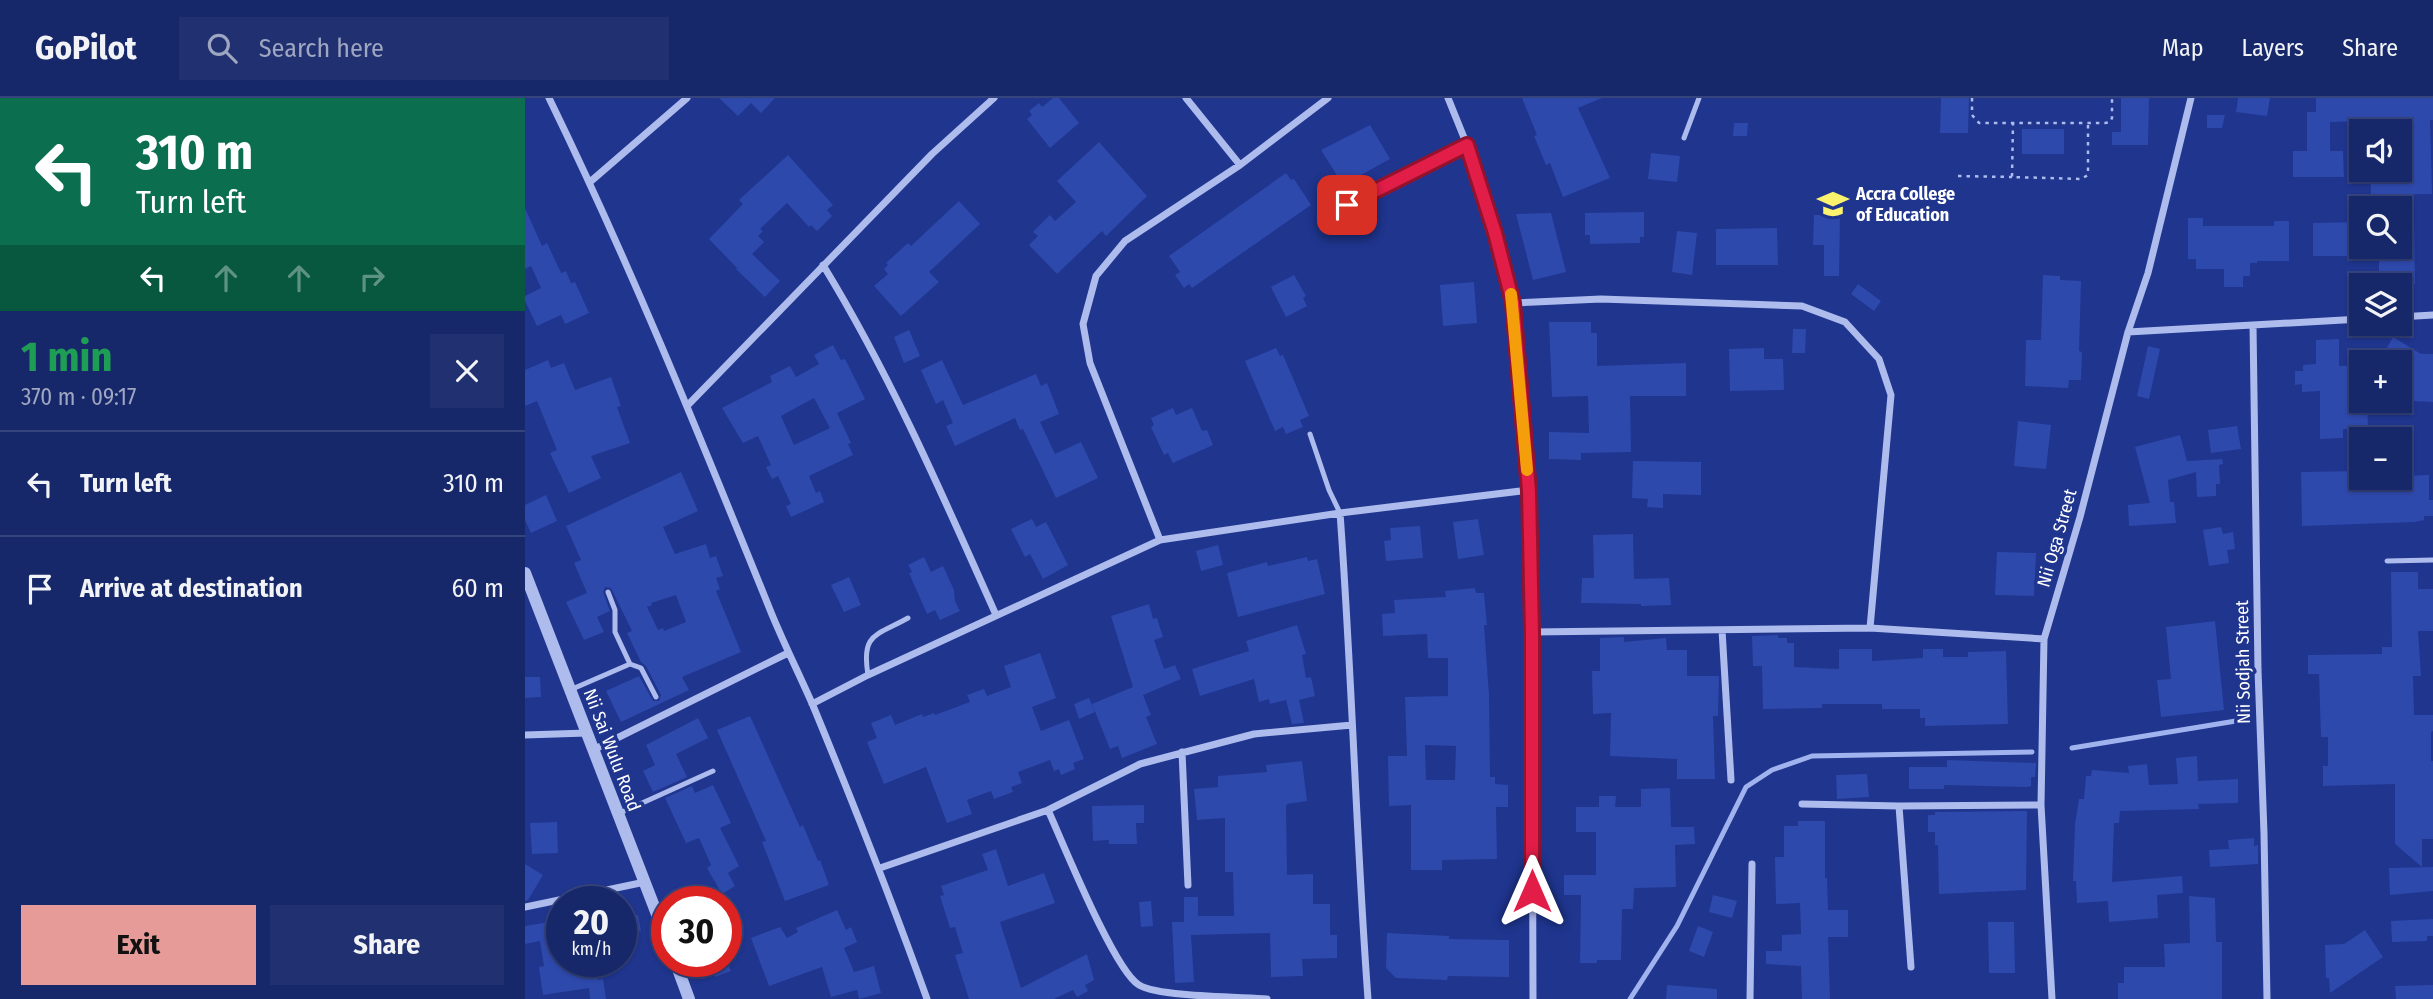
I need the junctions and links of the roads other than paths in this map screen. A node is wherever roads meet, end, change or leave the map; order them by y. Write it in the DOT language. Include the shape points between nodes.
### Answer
graph roads {
  1 [pos="549,98"];
  2 [pos="687,98"];
  3 [pos="994,98"];
  4 [pos="1186,98"];
  5 [pos="1328,98"];
  6 [pos="1448,98"];
  7 [pos="1699,98"];
  8 [pos="2192,98"];
  9 [pos="1684,138"];
  10 [pos="1467,145"];
  11 [pos="1240,164"];
  12 [pos="590,181"];
  13 [pos="1323,217"];
  14 [pos="823,265"];
  15 [pos="1513,303"];
  16 [pos="2433,315"];
  17 [pos="2412,316"];
  18 [pos="2349,320"];
  19 [pos="2253,325"];
  20 [pos="2128,332"];
  21 [pos="687,406"];
  22 [pos="1310,434"];
  23 [pos="1529,491"];
  24 [pos="1340,513"];
  25 [pos="1160,540"];
  26 [pos="2433,560"];
  27 [pos="2387,561"];
  28 [pos="525,573"];
  29 [pos="608,592"];
  30 [pos="996,615"];
  31 [pos="908,618"];
  32 [pos="1870,628"];
  33 [pos="1721,630"];
  34 [pos="1532,632"];
  35 [pos="2044,639"];
  36 [pos="788,653"];
  37 [pos="630,664"];
  38 [pos="868,675"];
  39 [pos="570,690"];
  40 [pos="656,698"];
  41 [pos="812,704"];
  42 [pos="1352,725"];
  43 [pos="587,733"];
  44 [pos="525,735"];
  45 [pos="593,750"];
  46 [pos="1182,752"];
  47 [pos="713,771"];
  48 [pos="1731,780"];
  49 [pos="1803,804"];
  50 [pos="2041,805"];
  51 [pos="1899,806"];
  52 [pos="1048,810"];
  53 [pos="618,814"];
  54 [pos="1752,864"];
  55 [pos="880,868"];
  56 [pos="645,882"];
  57 [pos="1188,885"];
  58 [pos="651,898"];
  59 [pos="525,907"];
  60 [pos="1912,967"];
  61 [pos="680,977"];
  62 [pos="689,999"];
  63 [pos="927,999"];
  64 [pos="1267,999"];
  65 [pos="1368,999"];
  66 [pos="1533,999"];
  67 [pos="1750,999"];
  68 [pos="2052,999"];
  69 [pos="2267,999"];
  1 -- 12 [label="street"];
  2 -- 12 [label="street"];
  3 -- 14 [label="street"];
  4 -- 11 [label="street"];
  5 -- 11 [label="street"];
  6 -- 10 [label="street"];
  7 -- 9 [label="lane"];
  8 -- 20 [label="street, Nii Oga Street" via="2148,273"];
  10 -- 13 [label="lane"];
  10 -- 15 [label="street"];
  11 -- 25 [label="street" via="1125,241 1096,276 1083,324 1090,363"];
  12 -- 21 [label="street"];
  14 -- 21 [label="street"];
  14 -- 30 [label="street" via="920,444"];
  15 -- 23 [label="street"];
  15 -- 32 [label="street" via="1601,299 1802,306 1845,322 1879,359 1891,395"];
  16 -- 17 [label="street"];
  18 -- 19 [label="street"];
  19 -- 20 [label="street"];
  19 -- 69 [label="street, Nii Sodjah Street"];
  20 -- 35 [label="street, Nii Oga Street"];
  21 -- 36 [label="street"];
  22 -- 24 [label="lane"];
  23 -- 24 [label="street"];
  23 -- 34 [label="street"];
  24 -- 25 [label="street"];
  24 -- 42 [label="street"];
  25 -- 30 [label="street"];
  26 -- 27 [label="lane"];
  28 -- 39 [label="street, Nii Sai Wulu Road"];
  29 -- 37 [label="lane" via="615,610 615,632"];
  30 -- 38 [label="street"];
  31 -- 38 [label="lane" via="866,647"];
  32 -- 33 [label="street"];
  32 -- 35 [label="street"];
  33 -- 34 [label="street"];
  33 -- 48 [label="street"];
  34 -- 66 [label="street"];
  35 -- 50 [label="street, Nii Oga Street"];
  36 -- 41 [label="street"];
  36 -- 45 [label="street"];
  37 -- 39 [label="lane"];
  37 -- 40 [label="lane" via="641,668"];
  38 -- 41 [label="street"];
  39 -- 43 [label="street, Nii Sai Wulu Road"];
  41 -- 55 [label="street"];
  42 -- 46 [label="street" via="1254,734"];
  42 -- 65 [label="street"];
  43 -- 44 [label="street"];
  43 -- 45 [label="street, Nii Sai Wulu Road"];
  45 -- 53 [label="street, Nii Sai Wulu Road"];
  46 -- 52 [label="street" via="1140,764"];
  46 -- 57 [label="street"];
  47 -- 53 [label="lane"];
  49 -- 51 [label="street"];
  50 -- 51 [label="street"];
  50 -- 68 [label="street, Nii Oga Street"];
  51 -- 60 [label="street"];
  52 -- 55 [label="street"];
  52 -- 64 [label="street" via="1119,964 1139,985 1165,992"];
  53 -- 56 [label="street, Nii Sai Wulu Road"];
  54 -- 67 [label="street"];
  55 -- 63 [label="street"];
  56 -- 58 [label="street, Nii Sai Wulu Road"];
  56 -- 59 [label="street"];
  61 -- 62 [label="street"];
}
